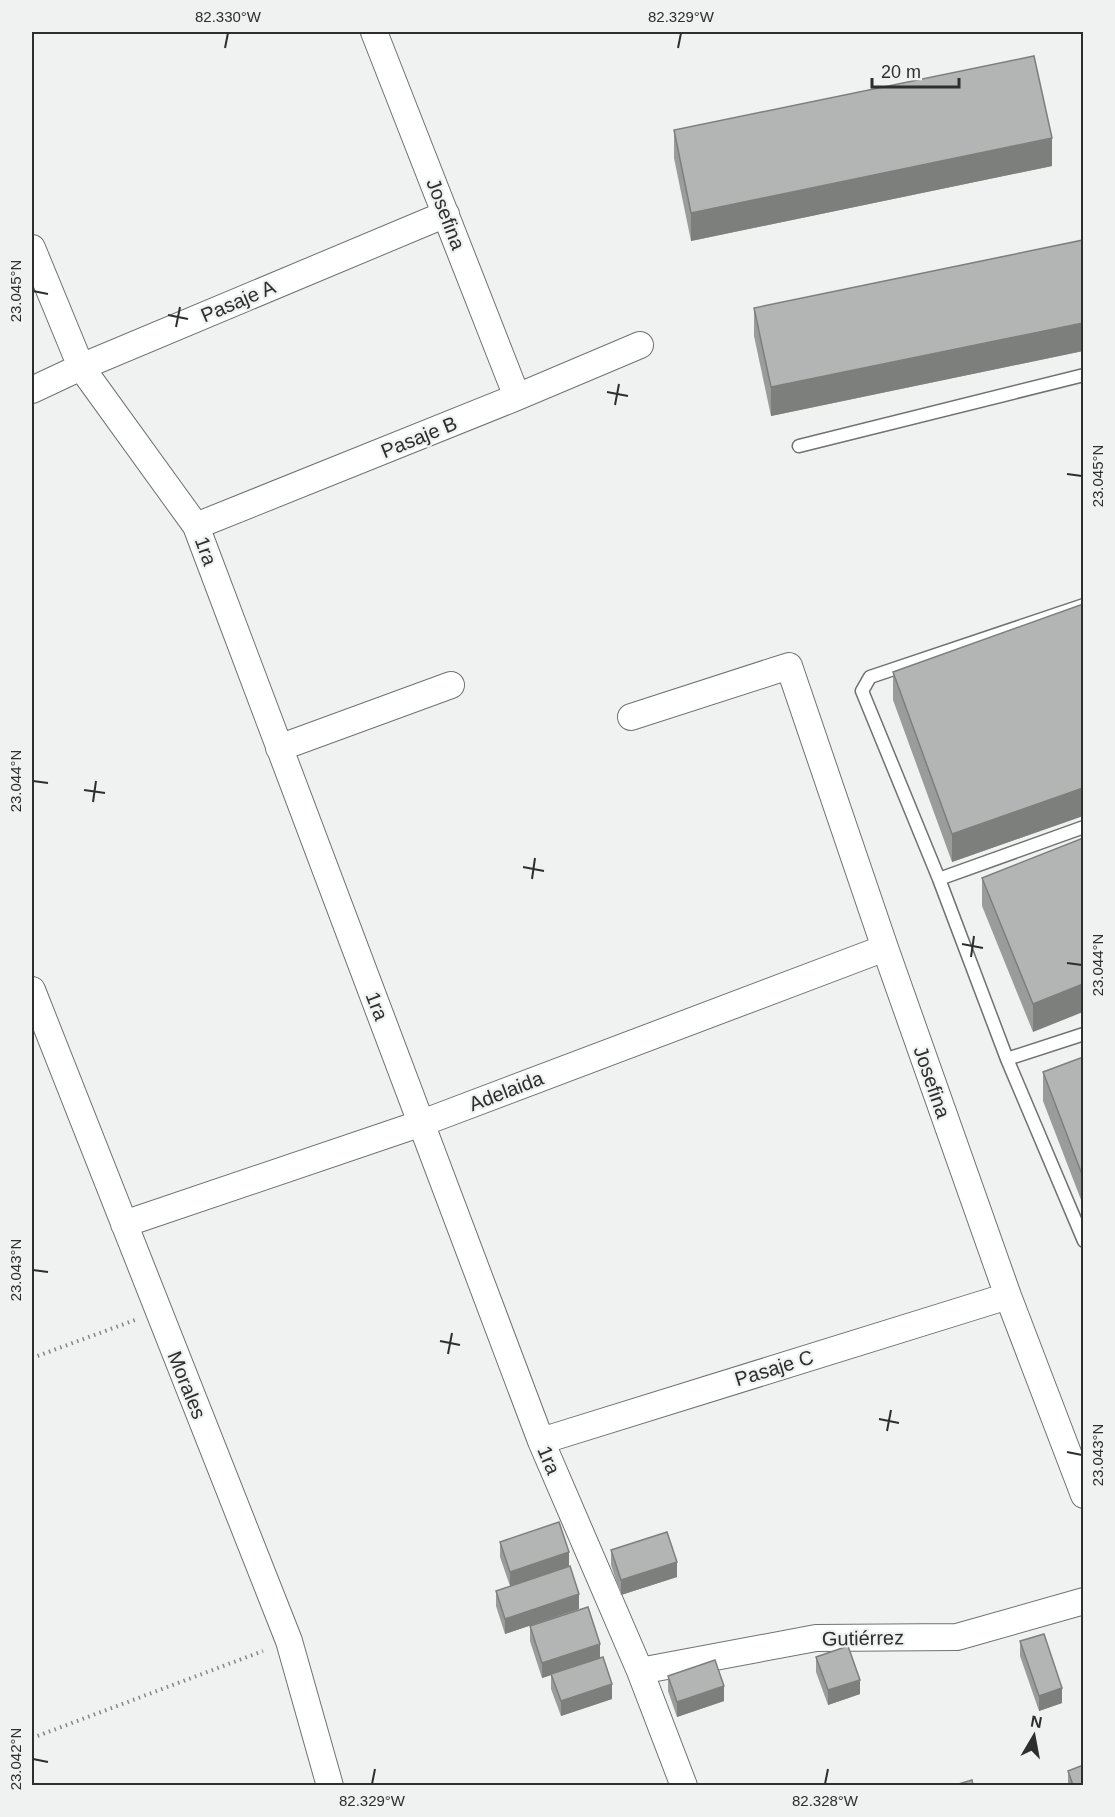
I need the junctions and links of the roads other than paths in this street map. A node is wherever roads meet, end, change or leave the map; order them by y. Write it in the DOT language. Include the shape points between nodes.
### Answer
graph roads {
  1 [pos="374,32"];
  2 [pos="446,214"];
  3 [pos="32,248"];
  4 [pos="640,345"];
  5 [pos="81,367"];
  6 [pos="1083,375"];
  7 [pos="32,390"];
  8 [pos="517,397"];
  9 [pos="799,446"];
  10 [pos="196,526"];
  11 [pos="1083,605"];
  12 [pos="451,686"];
  13 [pos="631,717"];
  14 [pos="279,747"];
  15 [pos="1083,827"];
  16 [pos="939,879"];
  17 [pos="885,948"];
  18 [pos="32,990"];
  19 [pos="1083,1034"];
  20 [pos="1007,1059"];
  21 [pos="422,1123"];
  22 [pos="124,1224"];
  23 [pos="1083,1241"];
  24 [pos="1008,1296"];
  25 [pos="541,1441"];
  26 [pos="1083,1495"];
  27 [pos="1083,1601"];
  28 [pos="640,1671"];
  29 [pos="330,1785"];
  30 [pos="684,1785"];
  1 -- 2 [label="street, Josefina"];
  2 -- 5 [label="street, Pasaje A"];
  2 -- 8 [label="street, Josefina"];
  3 -- 5 [label="street, 1ra"];
  4 -- 8 [label="street, Pasaje B"];
  5 -- 7 [label="street, Pasaje A"];
  5 -- 10 [label="street, 1ra"];
  6 -- 9 [label="lane"];
  8 -- 10 [label="street, Pasaje B"];
  10 -- 14 [label="street, 1ra"];
  11 -- 16 [label="lane" via="870,677 862,691"];
  12 -- 14 [label="street"];
  13 -- 17 [label="street, Josefina" via="789,666"];
  14 -- 21 [label="street, 1ra"];
  15 -- 16 [label="lane"];
  16 -- 20 [label="lane"];
  17 -- 21 [label="street, Adelaida"];
  17 -- 24 [label="street, Josefina"];
  18 -- 22 [label="street, Morales"];
  19 -- 20 [label="lane"];
  20 -- 23 [label="lane"];
  21 -- 22 [label="street, Adelaida"];
  21 -- 25 [label="street, 1ra"];
  22 -- 29 [label="street, Morales" via="289,1641"];
  24 -- 25 [label="street, Pasaje C"];
  24 -- 26 [label="street, Josefina"];
  25 -- 28 [label="street, 1ra"];
  27 -- 28 [label="street, Gutiérrez" via="957,1637 816,1638"];
  28 -- 30 [label="street, 1ra"];
}
